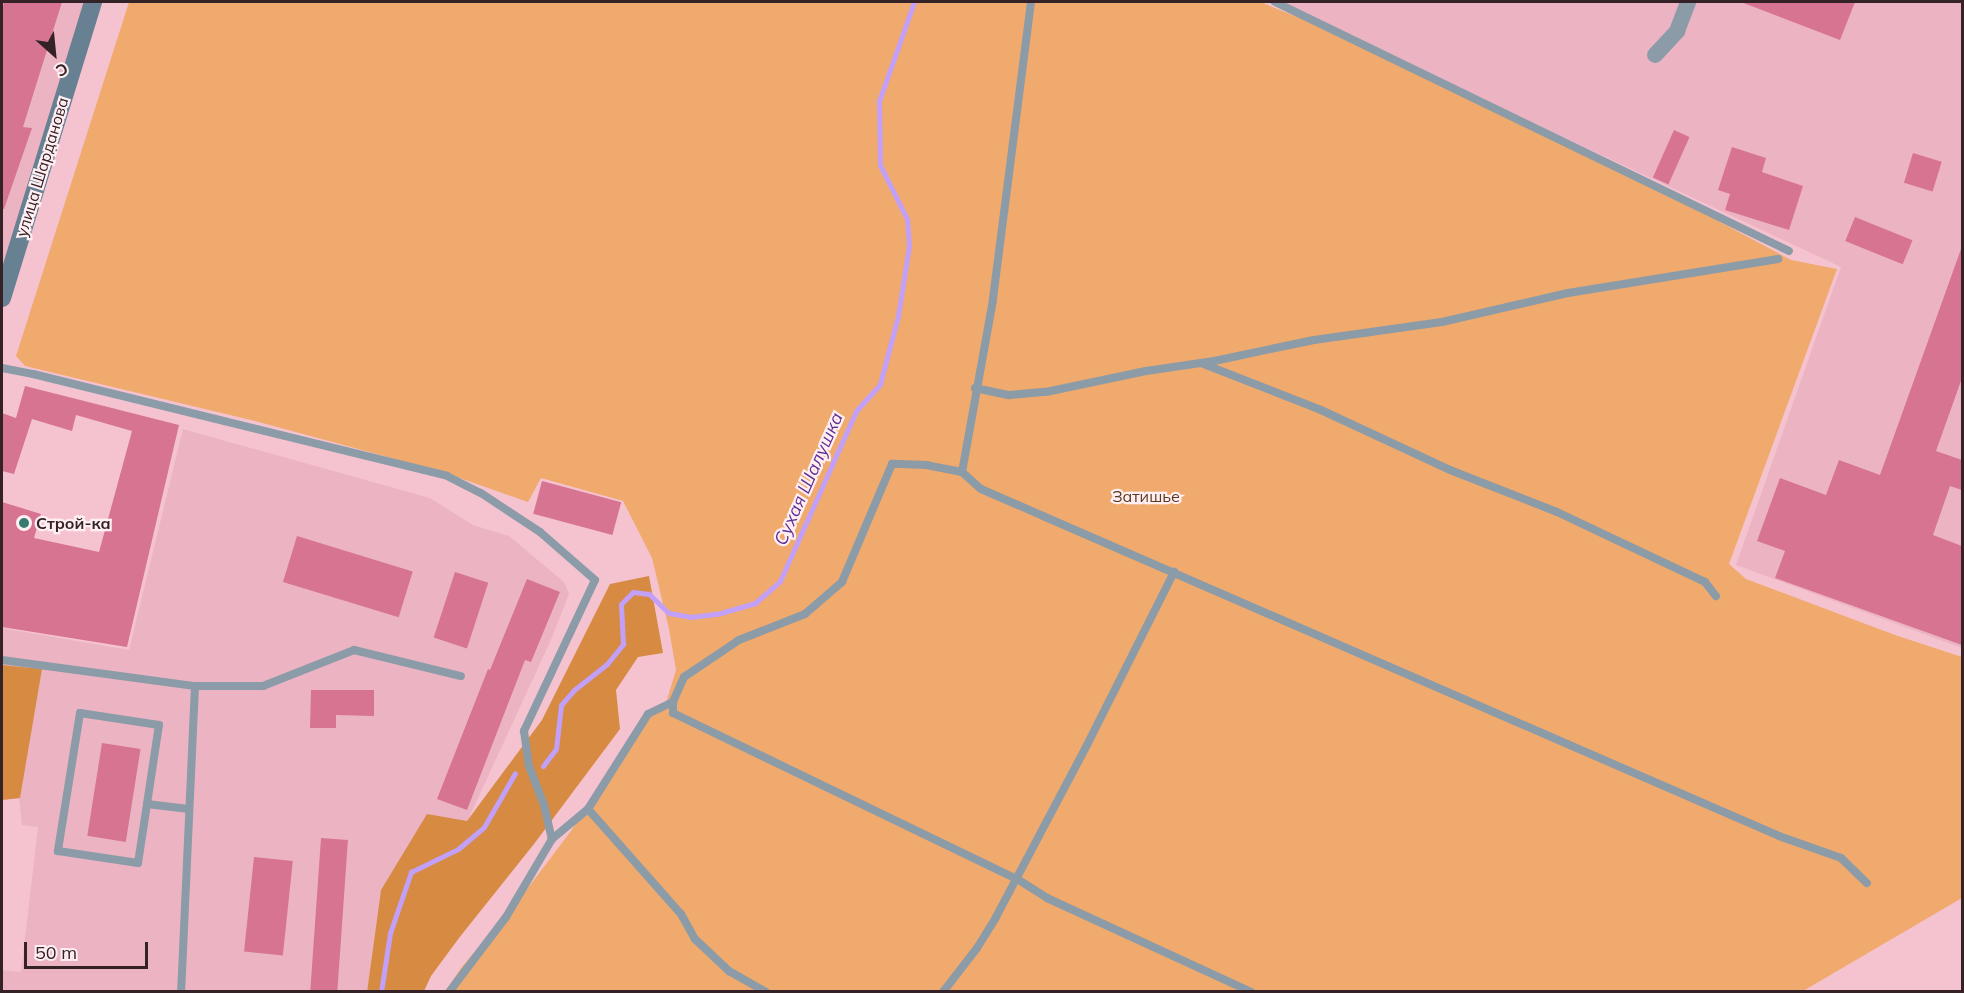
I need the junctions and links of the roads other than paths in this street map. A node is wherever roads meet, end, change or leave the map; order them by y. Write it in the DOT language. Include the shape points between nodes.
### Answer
graph roads {
  1 [pos="93,2"];
  2 [pos="1031,2"];
  3 [pos="1275,2"];
  4 [pos="1688,2"];
  5 [pos="1655,54"];
  6 [pos="1790,250"];
  7 [pos="1778,259"];
  8 [pos="2,298"];
  9 [pos="1201,363"];
  10 [pos="2,368"];
  11 [pos="975,388"];
  12 [pos="962,472"];
  13 [pos="1174,572"];
  14 [pos="1716,596"];
  15 [pos="2,660"];
  16 [pos="461,676"];
  17 [pos="195,686"];
  18 [pos="673,702"];
  19 [pos="147,804"];
  20 [pos="189,809"];
  21 [pos="588,809"];
  22 [pos="552,839"];
  23 [pos="1017,879"];
  24 [pos="1867,883"];
  25 [pos="181,992"];
  26 [pos="449,992"];
  27 [pos="766,992"];
  28 [pos="943,992"];
  29 [pos="1251,992"];
  1 -- 8 [label="main road, улица Шарданова"];
  2 -- 11 [label="lane" via="993,300"];
  3 -- 6 [label="lane"];
  4 -- 5 [label="street" via="1677,31"];
  7 -- 9 [label="lane" via="1568,293 1442,322 1314,340"];
  9 -- 11 [label="lane" via="1146,370 1046,392 1009,395"];
  9 -- 14 [label="lane" via="1557,512 1705,582"];
  10 -- 22 [label="lane" via="447,476 540,532 595,580 524,730 529,766"];
  11 -- 12 [label="lane"];
  12 -- 13 [label="lane" via="981,489"];
  12 -- 18 [label="lane" via="892,464 842,582 805,614 739,640 710,658 684,677"];
  13 -- 23 [label="lane"];
  13 -- 24 [label="lane" via="1779,836 1841,858"];
  15 -- 17 [label="lane"];
  16 -- 17 [label="lane" via="354,650 263,686"];
  17 -- 20 [label="lane"];
  18 -- 21 [label="lane" via="648,714"];
  18 -- 23 [label="lane" via="673,713 697,727"];
  19 -- 19 [label="lane" via="138,863 58,851 80,713 159,725"];
  19 -- 20 [label="lane"];
  20 -- 25 [label="lane"];
  21 -- 22 [label="lane"];
  21 -- 27 [label="lane" via="681,914 695,939 729,971"];
  22 -- 26 [label="lane" via="506,917"];
  23 -- 28 [label="lane" via="977,948"];
  23 -- 29 [label="lane" via="1067,908"];
}
